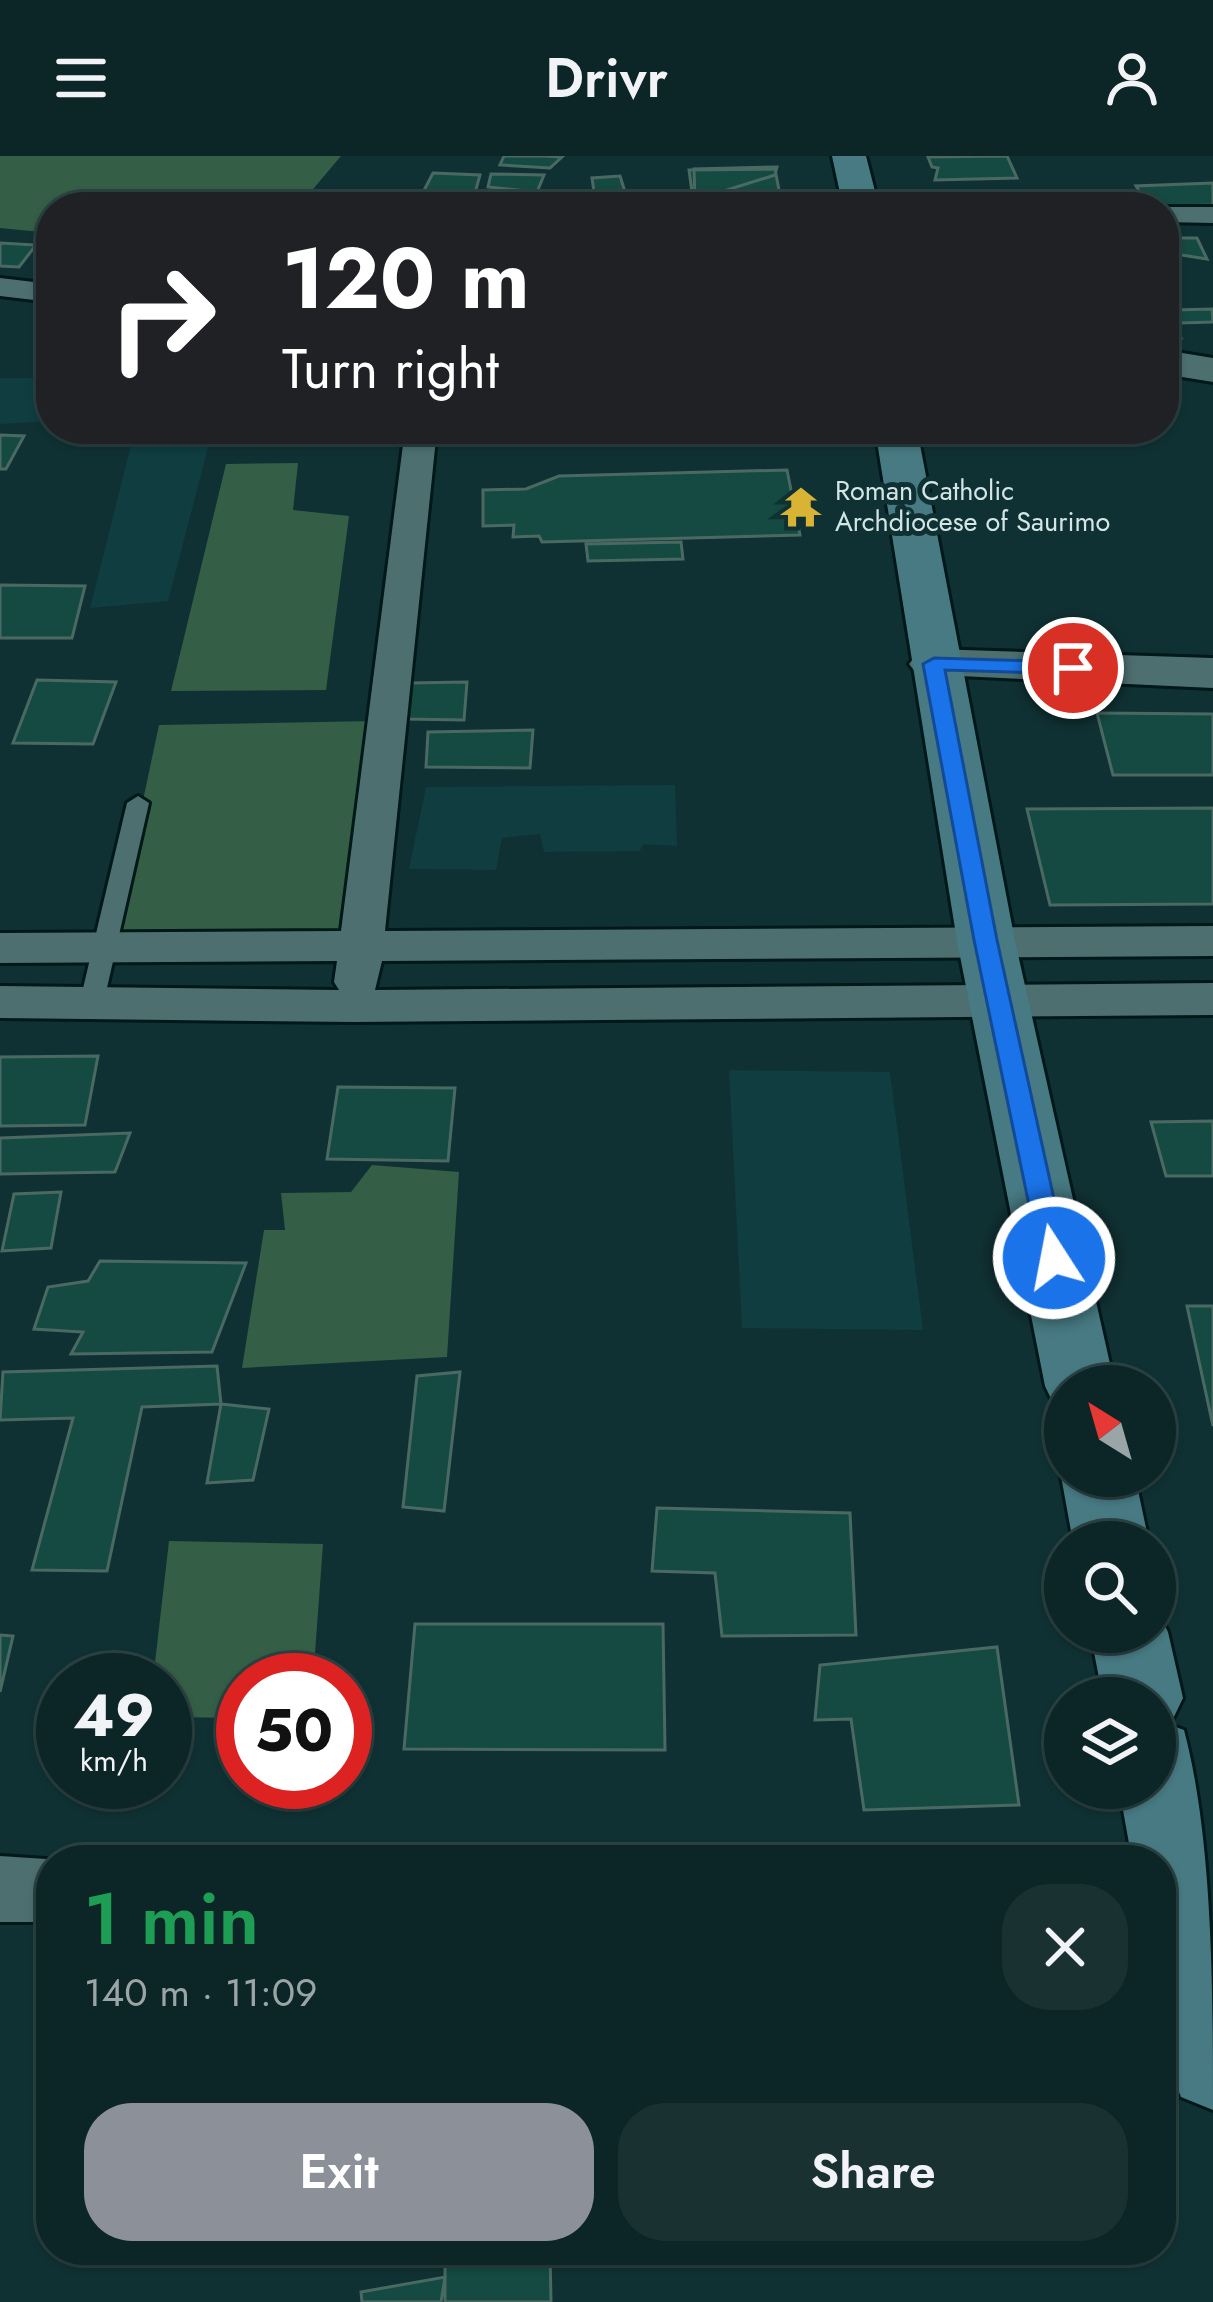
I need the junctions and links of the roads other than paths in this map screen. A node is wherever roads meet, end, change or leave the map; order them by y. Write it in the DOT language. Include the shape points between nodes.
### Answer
graph roads {
  1 [pos="850,156"];
  2 [pos="858,192"];
  3 [pos="1179,214"];
  4 [pos="1213,214"];
  5 [pos="0,287"];
  6 [pos="36,291"];
  7 [pos="1179,364"];
  8 [pos="1213,370"];
  9 [pos="419,444"];
  10 [pos="898,444"];
  11 [pos="934,664"];
  12 [pos="1213,673"];
  13 [pos="138,803"];
  14 [pos="986,940"];
  15 [pos="1213,940"];
  16 [pos="0,948"];
  17 [pos="104,948"];
  18 [pos="362,948"];
  19 [pos="1213,999"];
  20 [pos="92,1001"];
  21 [pos="1002,1001"];
  22 [pos="0,1002"];
  23 [pos="353,1006"];
  24 [pos="1076,1365"];
  25 [pos="1167,1809"];
  26 [pos="1175,1845"];
  27 [pos="1176,1849"];
  28 [pos="1185,1888"];
  29 [pos="0,1889"];
  30 [pos="36,1889"];
  31 [pos="1213,2065"];
  1 -- 2 [label="main road"];
  3 -- 4 [label="street"];
  5 -- 6 [label="street"];
  7 -- 8 [label="street"];
  9 -- 18 [label="street"];
  10 -- 11 [label="main road"];
  11 -- 12 [label="street"];
  11 -- 14 [label="main road"];
  13 -- 17 [label="lane"];
  14 -- 15 [label="street"];
  14 -- 18 [label="street"];
  14 -- 21 [label="main road"];
  16 -- 17 [label="street"];
  17 -- 18 [label="street"];
  17 -- 20 [label="lane"];
  18 -- 23 [label="street"];
  19 -- 21 [label="street"];
  20 -- 22 [label="street"];
  20 -- 23 [label="street"];
  21 -- 23 [label="street"];
  21 -- 24 [label="main road"];
  25 -- 26 [label="main road"];
  27 -- 28 [label="main road"];
  28 -- 31 [label="main road"];
  29 -- 30 [label="street"];
}
